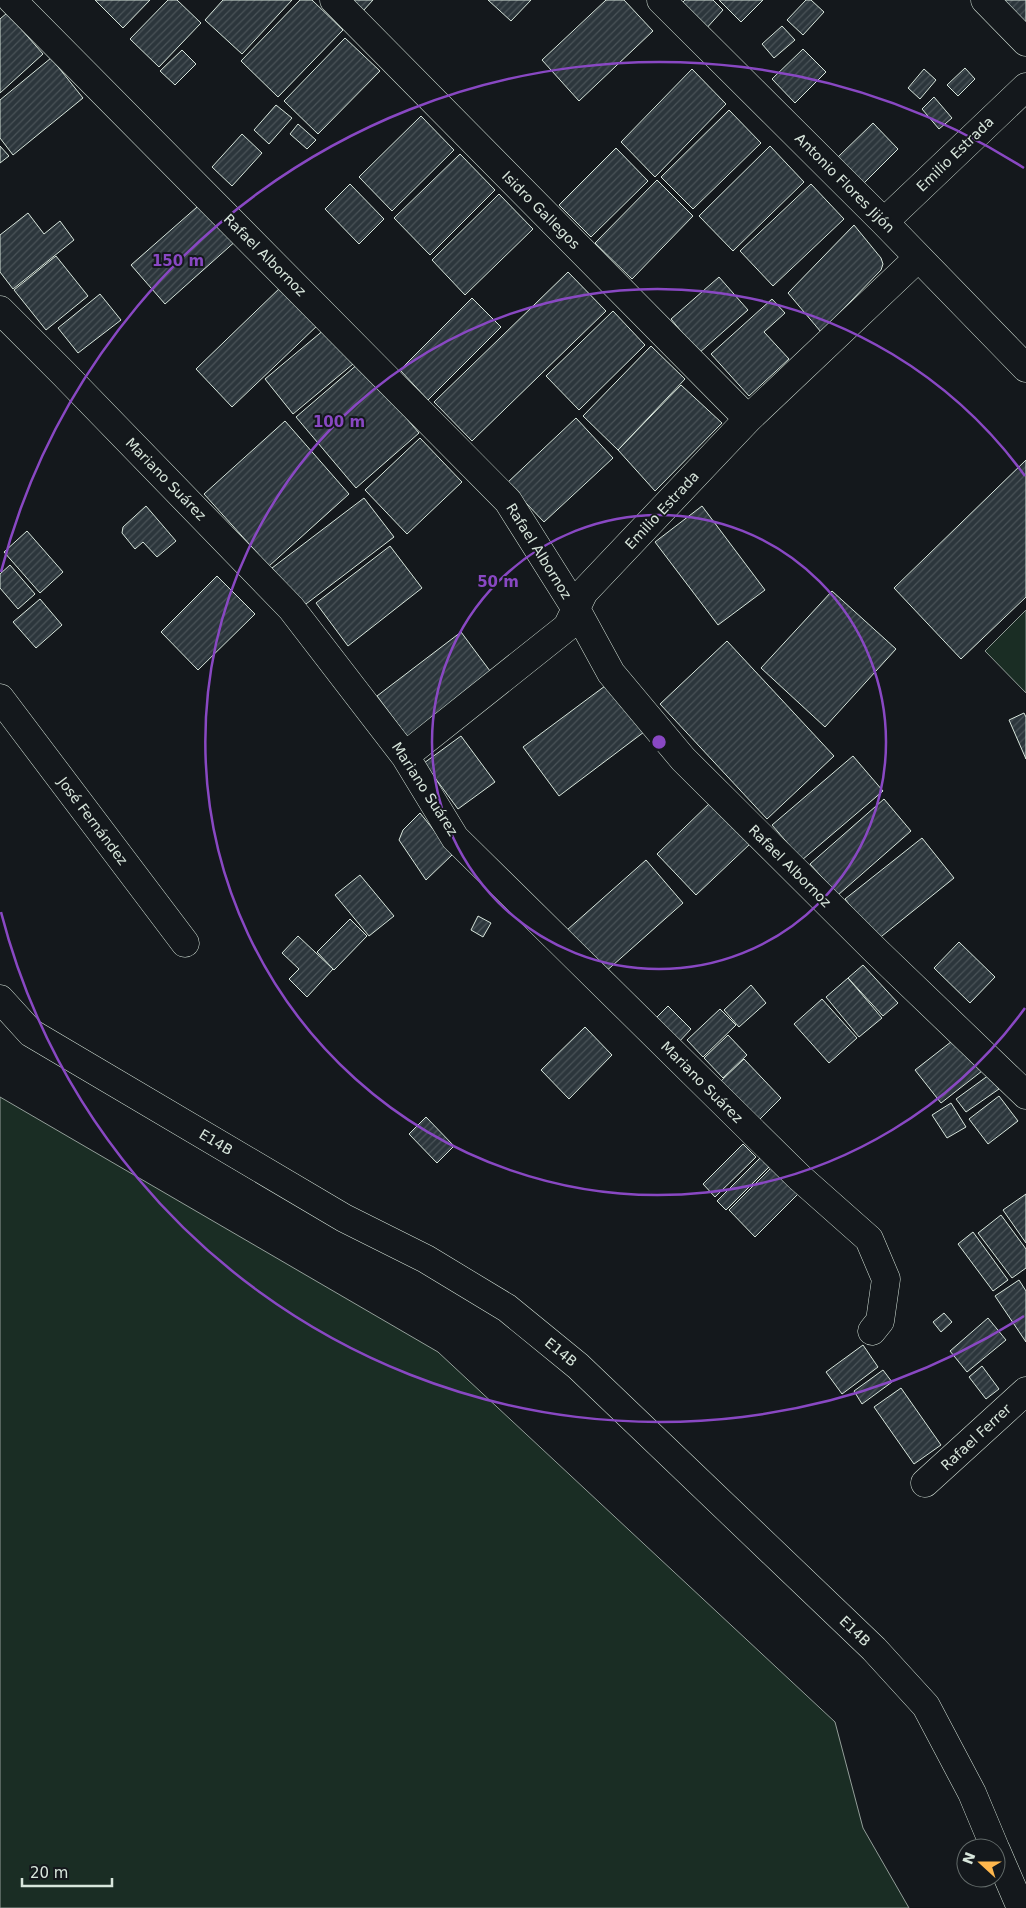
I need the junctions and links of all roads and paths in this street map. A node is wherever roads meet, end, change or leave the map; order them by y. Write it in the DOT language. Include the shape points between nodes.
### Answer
graph roads {
  1 [pos="12,0"];
  2 [pos="334,0"];
  3 [pos="661,0"];
  4 [pos="985,0"];
  5 [pos="1026,42"];
  6 [pos="1026,87"];
  7 [pos="884,222"];
  8 [pos="918,258"];
  9 [pos="0,310"];
  10 [pos="1026,368"];
  11 [pos="748,419"];
  12 [pos="576,609"];
  13 [pos="0,698"];
  14 [pos="406,756"];
  15 [pos="185,943"];
  16 [pos="0,999"];
  17 [pos="1026,1095"];
  18 [pos="872,1331"];
  19 [pos="1026,1391"];
  20 [pos="925,1483"];
  21 [pos="991,1838"];
  22 [pos="1006,1874"];
  23 [pos="1020,1908"];
  1 -- 12 [label="street, Rafael Albornoz" via="508,501"];
  2 -- 11 [label="street, Isidro Gallegos"];
  3 -- 7 [label="street, Antonio Flores Jijón"];
  4 -- 5 [label="street"];
  6 -- 7 [label="street, Emilio Estrada"];
  7 -- 8 [label="street, Antonio Flores Jijón"];
  8 -- 10 [label="street, Antonio Flores Jijón"];
  8 -- 11 [label="street, Emilio Estrada"];
  9 -- 14 [label="street, Mariano Suárez" via="291,608"];
  11 -- 12 [label="street, Emilio Estrada" via="584,592"];
  12 -- 14 [label="street, Emilio Estrada" via="567,627"];
  12 -- 17 [label="street, Rafael Albornoz" via="611,673 683,759"];
  13 -- 15 [label="street, José Fernández"];
  14 -- 18 [label="street, Mariano Suárez" via="455,838 799,1177 869,1239 886,1279 880,1321"];
  16 -- 21 [label="street, E14B" via="31,1033 344,1218 426,1259 507,1308 578,1366 874,1650 926,1706 972,1793"];
  19 -- 20 [label="street, Rafael Ferrer"];
  22 -- 23 [label="street, E14B"];
}
